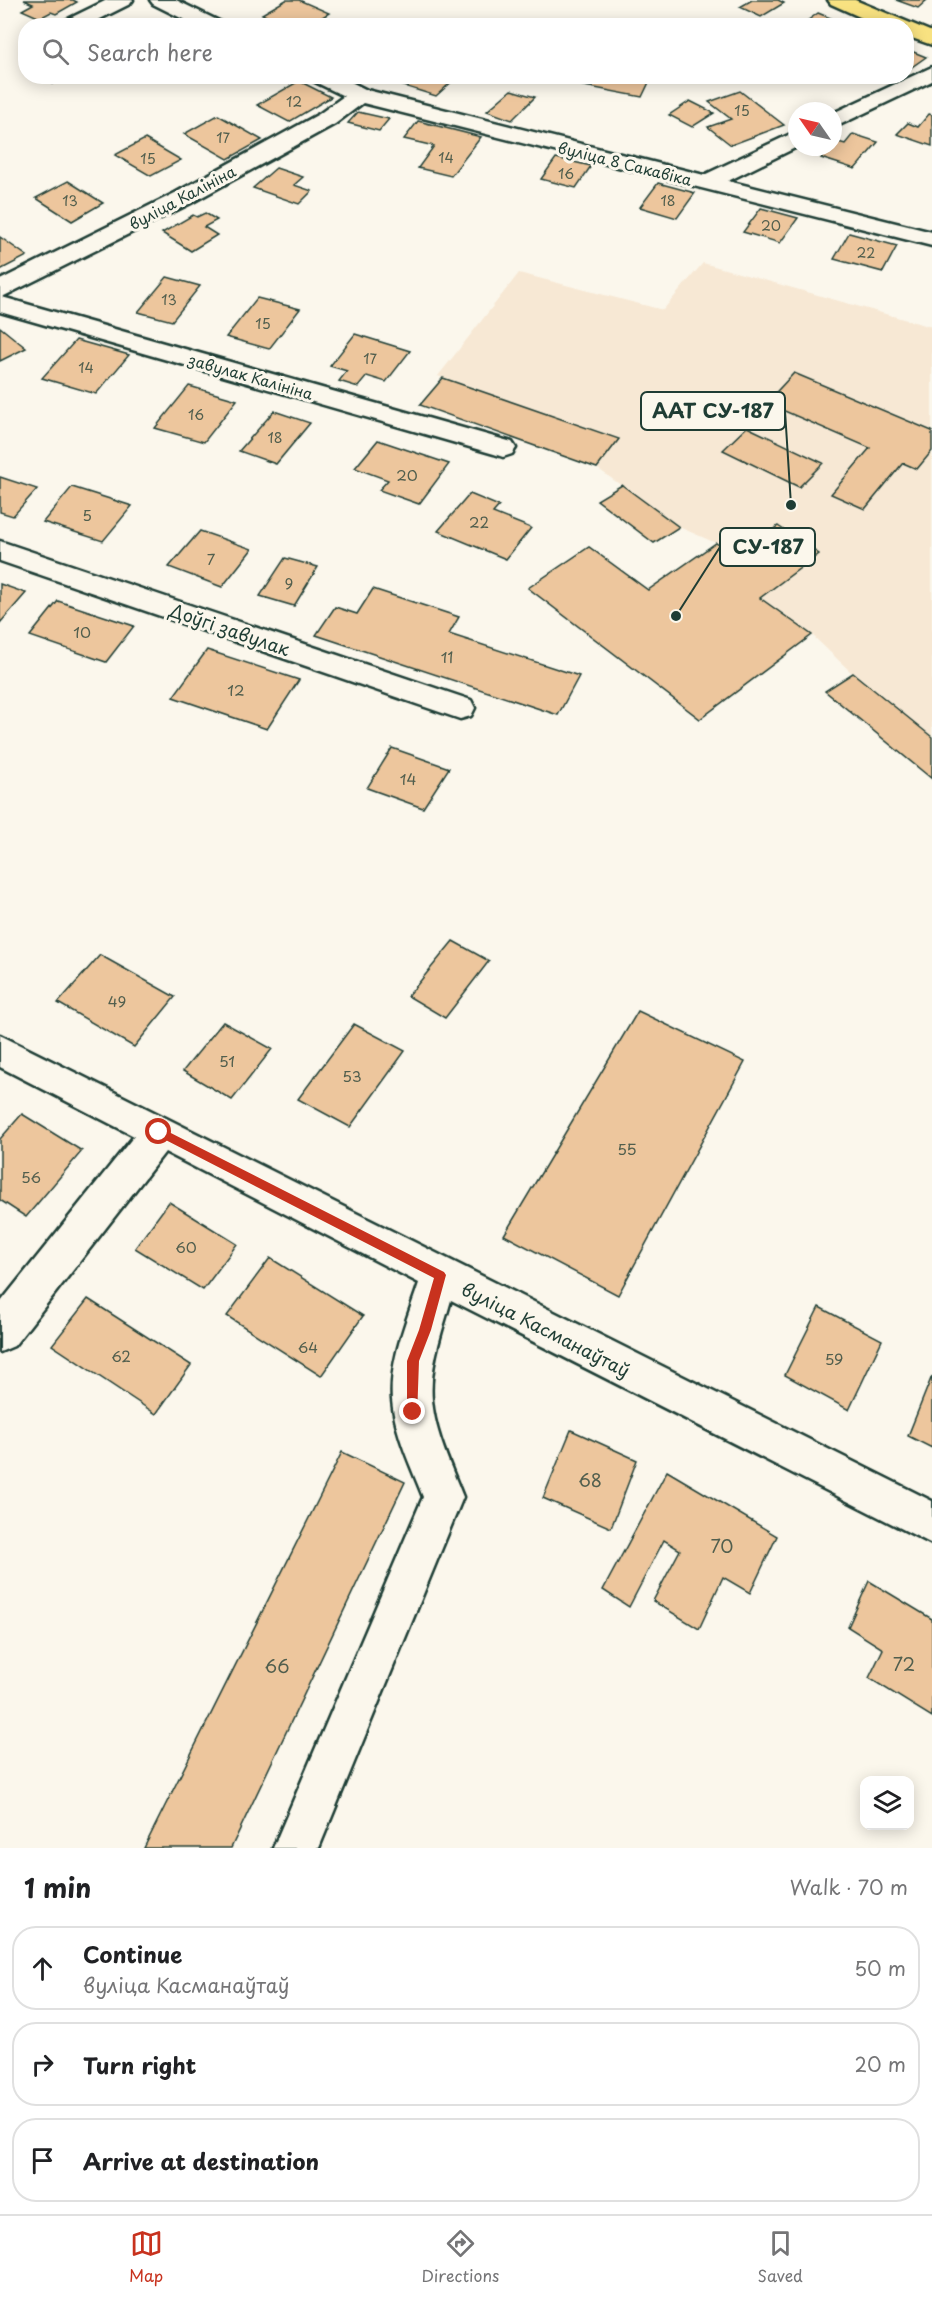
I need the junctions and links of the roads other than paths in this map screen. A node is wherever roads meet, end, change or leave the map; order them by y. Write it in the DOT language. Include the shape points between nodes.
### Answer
graph roads {
  1 [pos="123,0"];
  2 [pos="160,0"];
  3 [pos="838,0"];
  4 [pos="86,18"];
  5 [pos="197,18"];
  6 [pos="880,18"];
  7 [pos="914,32"];
  8 [pos="932,39"];
  9 [pos="932,74"];
  10 [pos="914,83"];
  11 [pos="337,84"];
  12 [pos="911,84"];
  13 [pos="359,95"];
  14 [pos="842,117"];
  15 [pos="788,142"];
  16 [pos="705,183"];
  17 [pos="932,239"];
  18 [pos="0,291"];
  19 [pos="0,304"];
  20 [pos="503,448"];
  21 [pos="0,551"];
  22 [pos="460,708"];
  23 [pos="0,1050"];
  24 [pos="159,1132"];
  25 [pos="440,1275"];
  26 [pos="0,1333"];
  27 [pos="932,1523"];
  28 [pos="296,1848"];
  1 -- 4 [label="street"];
  2 -- 5 [label="street"];
  3 -- 6 [label="highway"];
  7 -- 8 [label="highway"];
  9 -- 10 [label="street"];
  11 -- 13 [label="street, вуліца 8 Сакавіка"];
  12 -- 14 [label="street"];
  13 -- 16 [label="street, вуліца 8 Сакавіка"];
  13 -- 18 [label="street, вуліца Калініна" via="327,119 183,198"];
  15 -- 16 [label="street"];
  16 -- 17 [label="street, вуліца 8 Сакавіка"];
  19 -- 20 [label="street, завулак Калініна"];
  21 -- 22 [label="street, Доўгі завулак"];
  23 -- 24 [label="street, вуліца Касманаўтаў"];
  24 -- 25 [label="street, вуліца Касманаўтаў"];
  24 -- 26 [label="street"];
  25 -- 27 [label="street, вуліца Касманаўтаў"];
  25 -- 28 [label="street" via="413,1361 413,1412 443,1497"];
}
